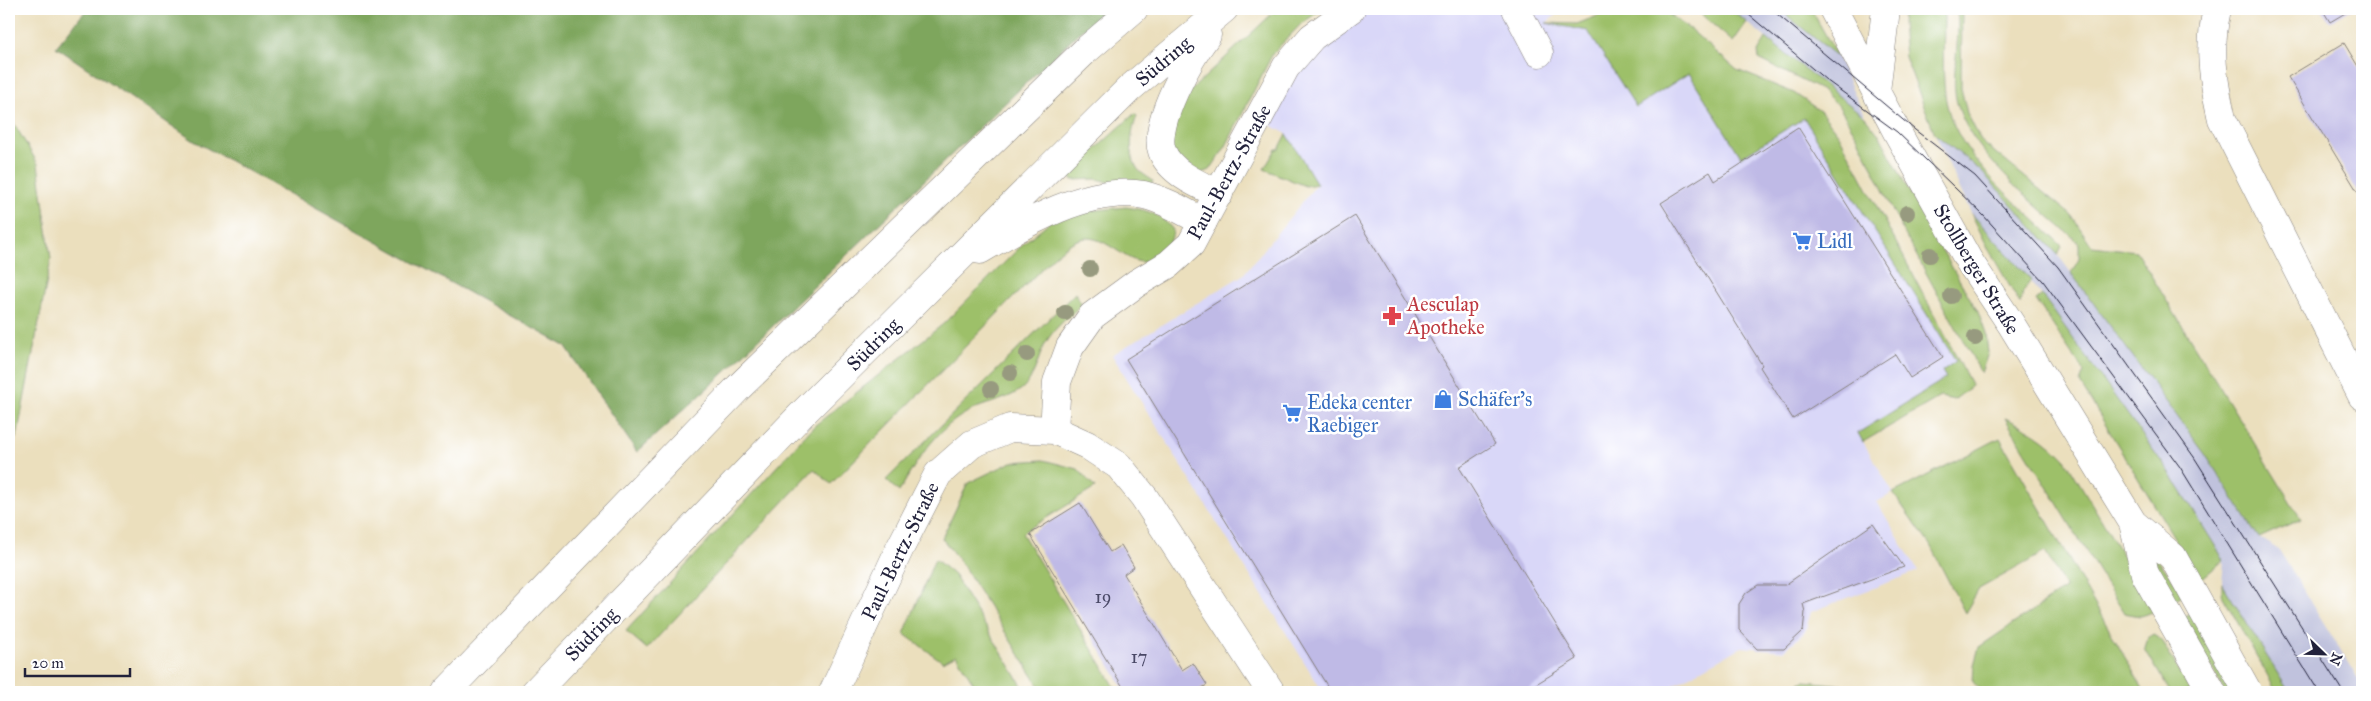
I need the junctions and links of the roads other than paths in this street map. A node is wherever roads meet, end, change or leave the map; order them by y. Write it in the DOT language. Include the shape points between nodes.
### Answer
graph roads {
  1 [pos="1134,9"];
  2 [pos="1224,9"];
  3 [pos="1229,9"];
  4 [pos="1351,9"];
  5 [pos="1516,9"];
  6 [pos="1832,9"];
  7 [pos="1886,9"];
  8 [pos="2217,9"];
  9 [pos="1539,53"];
  10 [pos="1876,91"];
  11 [pos="1219,194"];
  12 [pos="1203,222"];
  13 [pos="943,274"];
  14 [pos="2362,396"];
  15 [pos="1054,430"];
  16 [pos="2133,523"];
  17 [pos="446,692"];
  18 [pos="535,692"];
  19 [pos="833,692"];
  20 [pos="1271,692"];
  21 [pos="2212,692"];
  22 [pos="2248,692"];
  1 -- 17 [label="main road" via="1085,51 739,387"];
  2 -- 13 [label="main road, Südring" via="1129,89"];
  3 -- 11 [label="main road" via="1197,48 1182,75 1167,110 1160,140 1170,164"];
  4 -- 11 [label="main road, Paul-Bertz-Straße" via="1312,37 1286,67"];
  5 -- 9 [label="main road"];
  6 -- 10 [label="main road, Stollberger Straße"];
  7 -- 10 [label="main road"];
  8 -- 14 [label="main road" via="2212,31 2212,73 2222,119"];
  10 -- 16 [label="main road, Stollberger Straße" via="1968,260"];
  11 -- 12 [label="main road, Paul-Bertz-Straße"];
  12 -- 13 [label="main road" via="1158,199 1136,194 1109,194 1029,223"];
  12 -- 15 [label="main road, Paul-Bertz-Straße" via="1191,244 1169,264 1137,282 1092,316 1070,346 1057,382"];
  13 -- 18 [label="main road, Südring" via="802,413"];
  15 -- 19 [label="main road, Paul-Bertz-Straße" via="1010,428 972,444 938,474"];
  15 -- 20 [label="main road, Paul-Bertz-Straße" via="1095,450 1119,466 1132,481"];
  16 -- 21 [label="main road, Stollberger Straße" via="2145,574"];
  16 -- 22 [label="main road, Stollberger Straße" via="2173,557"];
}
